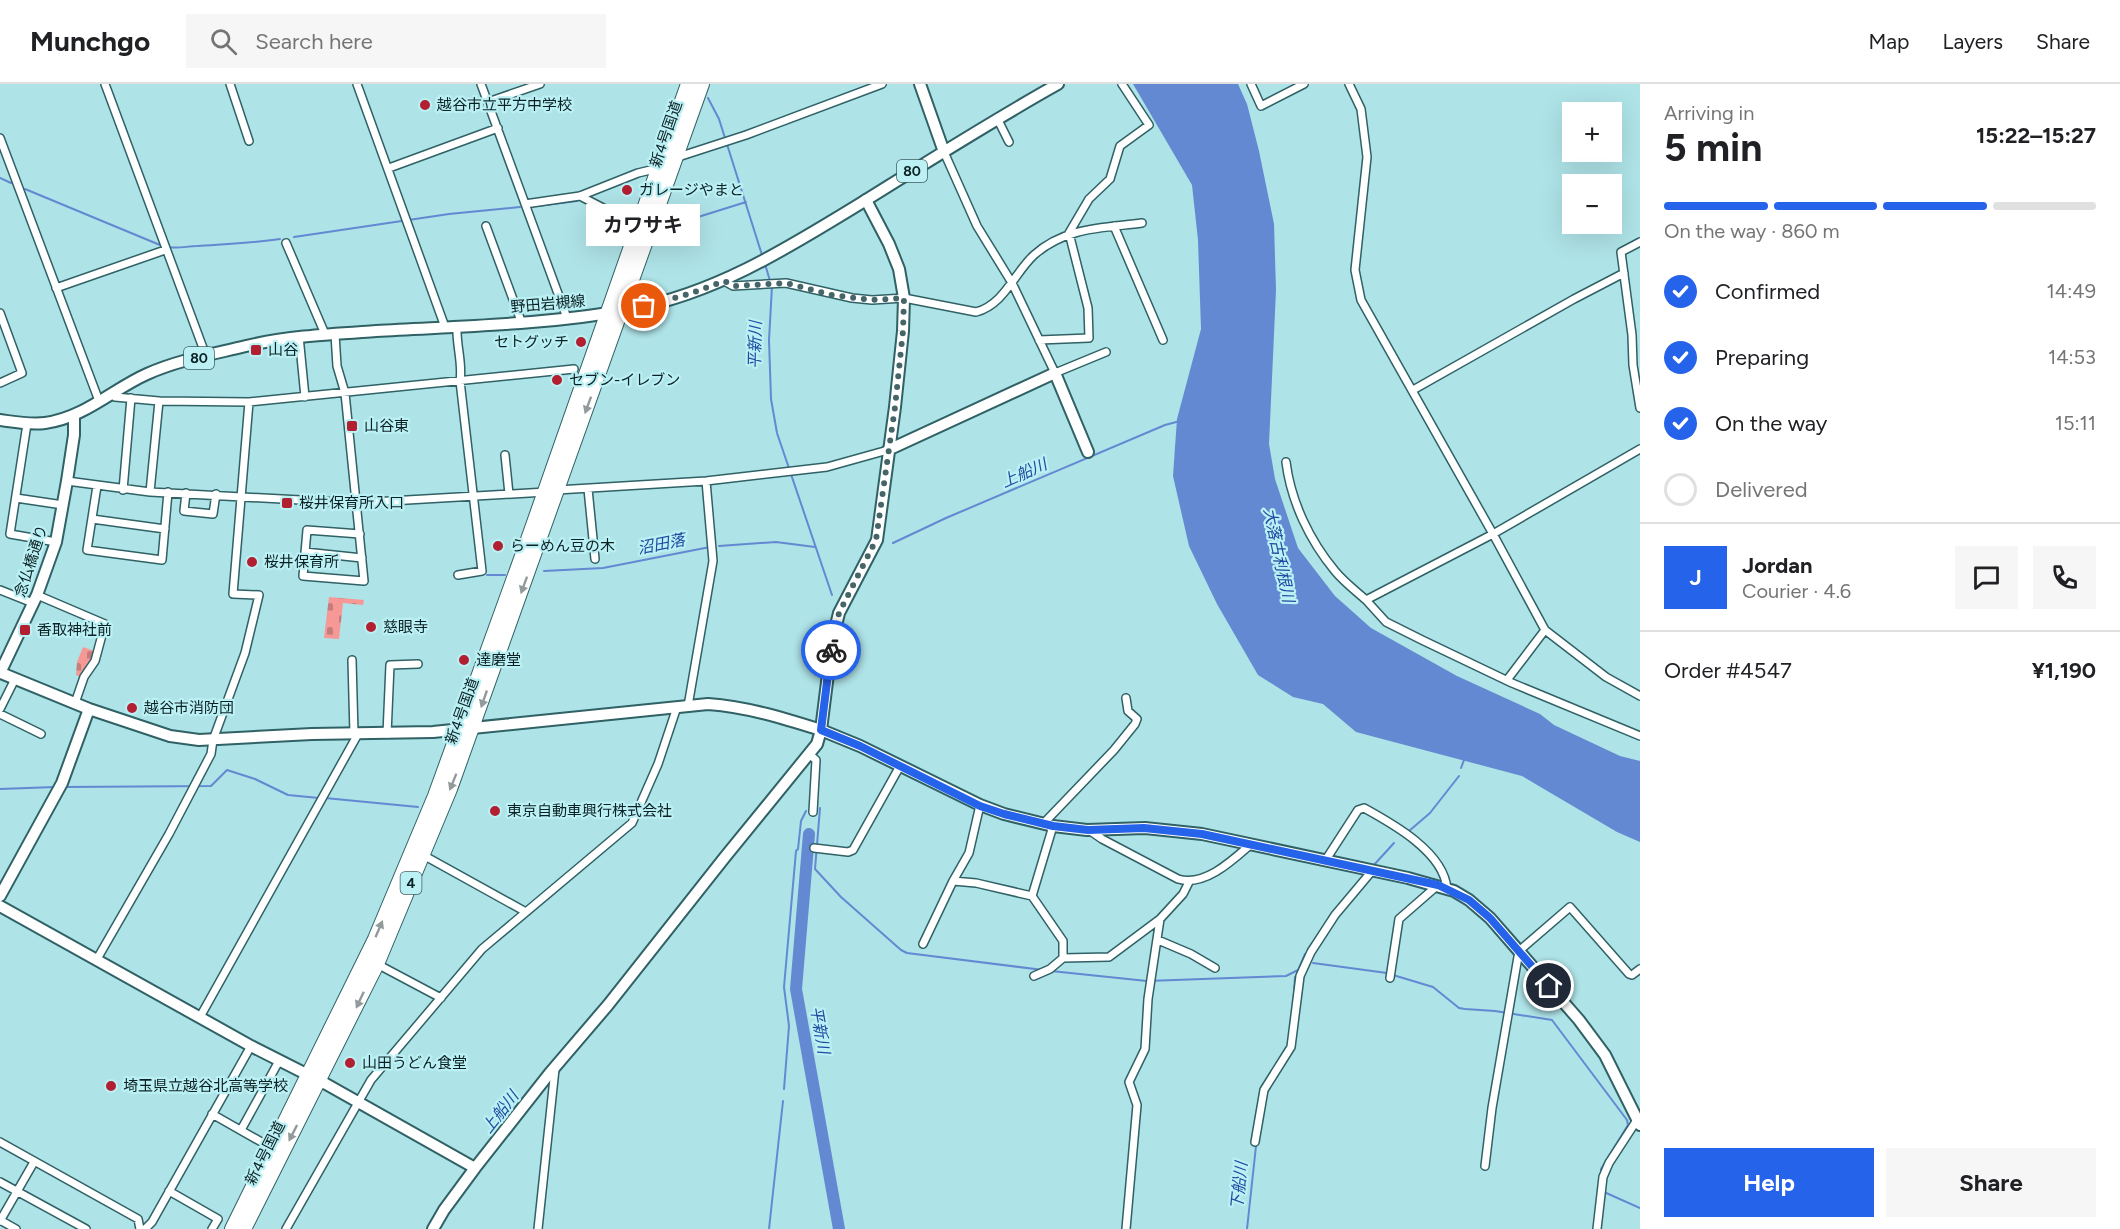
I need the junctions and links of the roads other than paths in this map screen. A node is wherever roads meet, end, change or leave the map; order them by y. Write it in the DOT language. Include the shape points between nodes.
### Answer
graph roads {
  1 [pos="105,84"];
  2 [pos="230,84"];
  3 [pos="357,84"];
  4 [pos="481,84"];
  5 [pos="540,84"];
  6 [pos="688,84"];
  7 [pos="702,84"];
  8 [pos="882,84"];
  9 [pos="920,84"];
  10 [pos="1058,84"];
  11 [pos="1122,84"];
  12 [pos="1251,84"];
  13 [pos="1304,84"];
  14 [pos="1349,84"];
  15 [pos="488,102"];
  16 [pos="997,118"];
  17 [pos="498,128"];
  18 [pos="0,138"];
  19 [pos="249,141"];
  20 [pos="1009,142"];
  21 [pos="944,152"];
  22 [pos="675,158"];
  23 [pos="389,168"];
  24 [pos="659,168"];
  25 [pos="580,196"];
  26 [pos="866,200"];
  27 [pos="525,204"];
  28 [pos="1143,223"];
  29 [pos="486,226"];
  30 [pos="638,226"];
  31 [pos="1114,226"];
  32 [pos="1069,233"];
  33 [pos="1640,242"];
  34 [pos="286,243"];
  35 [pos="165,250"];
  36 [pos="1624,273"];
  37 [pos="724,281"];
  38 [pos="1012,283"];
  39 [pos="56,288"];
  40 [pos="904,298"];
  41 [pos="615,312"];
  42 [pos="0,314"];
  43 [pos="567,318"];
  44 [pos="521,321"];
  45 [pos="457,326"];
  46 [pos="445,327"];
  47 [pos="330,334"];
  48 [pos="299,336"];
  49 [pos="1039,340"];
  50 [pos="1163,340"];
  51 [pos="1106,352"];
  52 [pos="206,356"];
  53 [pos="574,369"];
  54 [pos="1055,374"];
  55 [pos="460,381"];
  56 [pos="0,383"];
  57 [pos="1413,390"];
  58 [pos="345,393"];
  59 [pos="111,394"];
  60 [pos="305,397"];
  61 [pos="131,398"];
  62 [pos="99,401"];
  63 [pos="159,401"];
  64 [pos="249,402"];
  65 [pos="1640,408"];
  66 [pos="74,416"];
  67 [pos="0,420"];
  68 [pos="27,424"];
  69 [pos="1640,449"];
  70 [pos="888,450"];
  71 [pos="1088,452"];
  72 [pos="505,455"];
  73 [pos="1286,462"];
  74 [pos="706,481"];
  75 [pos="67,482"];
  76 [pos="97,486"];
  77 [pos="588,489"];
  78 [pos="123,490"];
  79 [pos="551,491"];
  80 [pos="150,492"];
  81 [pos="168,492"];
  82 [pos="186,493"];
  83 [pos="216,494"];
  84 [pos="509,494"];
  85 [pos="241,496"];
  86 [pos="474,496"];
  87 [pos="16,498"];
  88 [pos="356,503"];
  89 [pos="63,505"];
  90 [pos="92,519"];
  91 [pos="165,529"];
  92 [pos="360,534"];
  93 [pos="1493,534"];
  94 [pos="56,542"];
  95 [pos="305,552"];
  96 [pos="362,558"];
  97 [pos="595,559"];
  98 [pos="458,575"];
  99 [pos="0,590"];
  100 [pos="35,599"];
  101 [pos="1366,600"];
  102 [pos="1545,630"];
  103 [pos="352,660"];
  104 [pos="418,664"];
  105 [pos="0,673"];
  106 [pos="15,679"];
  107 [pos="1507,681"];
  108 [pos="1640,696"];
  109 [pos="1126,698"];
  110 [pos="75,703"];
  111 [pos="682,706"];
  112 [pos="0,709"];
  113 [pos="89,709"];
  114 [pos="0,714"];
  115 [pos="467,728"];
  116 [pos="821,730"];
  117 [pos="41,734"];
  118 [pos="356,734"];
  119 [pos="387,734"];
  120 [pos="1640,736"];
  121 [pos="213,740"];
  122 [pos="809,754"];
  123 [pos="900,766"];
  124 [pos="980,806"];
  125 [pos="813,812"];
  126 [pos="1048,825"];
  127 [pos="1088,830"];
  128 [pos="1250,845"];
  129 [pos="814,848"];
  130 [pos="423,855"];
  131 [pos="1325,861"];
  132 [pos="1372,871"];
  133 [pos="953,881"];
  134 [pos="1189,882"];
  135 [pos="1442,887"];
  136 [pos="0,896"];
  137 [pos="1032,896"];
  138 [pos="0,906"];
  139 [pos="526,912"];
  140 [pos="1160,919"];
  141 [pos="1158,940"];
  142 [pos="923,944"];
  143 [pos="1519,951"];
  144 [pos="1063,958"];
  145 [pos="97,959"];
  146 [pos="377,964"];
  147 [pos="1215,968"];
  148 [pos="1640,969"];
  149 [pos="1034,976"];
  150 [pos="1390,978"];
  151 [pos="441,998"];
  152 [pos="200,1017"];
  153 [pos="251,1046"];
  154 [pos="279,1061"];
  155 [pos="555,1069"];
  156 [pos="314,1079"];
  157 [pos="357,1101"];
  158 [pos="212,1114"];
  159 [pos="1639,1123"];
  160 [pos="240,1130"];
  161 [pos="0,1142"];
  162 [pos="1255,1142"];
  163 [pos="272,1148"];
  164 [pos="34,1162"];
  165 [pos="472,1166"];
  166 [pos="1485,1166"];
  167 [pos="0,1182"];
  168 [pos="17,1191"];
  169 [pos="169,1191"];
  170 [pos="0,1220"];
  171 [pos="16,1229"];
  172 [pos="86,1229"];
  173 [pos="140,1229"];
  174 [pos="145,1229"];
  175 [pos="212,1229"];
  176 [pos="232,1229"];
  177 [pos="244,1229"];
  178 [pos="286,1229"];
  179 [pos="433,1229"];
  180 [pos="538,1229"];
  181 [pos="1126,1229"];
  182 [pos="1597,1229"];
  1 -- 35 [label="street"];
  2 -- 19 [label="street"];
  3 -- 23 [label="street"];
  4 -- 15 [label="street"];
  5 -- 15 [label="street"];
  6 -- 24 [label="highway, 新4号国道 / 4"];
  7 -- 22 [label="highway, 新4号国道 / 4"];
  8 -- 22 [label="street"];
  9 -- 21 [label="street"];
  10 -- 16 [label="street, 野田岩槻線 / 80"];
  11 -- 32 [label="street" via="1149,125 1120,146 1110,179 1089,199"];
  12 -- 13 [label="street" via="1261,106"];
  14 -- 57 [label="street" via="1361,109 1367,158 1355,270 1357,288"];
  15 -- 17 [label="street"];
  16 -- 20 [label="street"];
  16 -- 21 [label="street, 野田岩槻線 / 80"];
  17 -- 23 [label="street"];
  17 -- 27 [label="street"];
  18 -- 39 [label="street"];
  21 -- 26 [label="street, 野田岩槻線 / 80"];
  21 -- 38 [label="street" via="977,226"];
  22 -- 41 [label="highway, 新4号国道 / 4"];
  23 -- 46 [label="street"];
  24 -- 25 [label="street"];
  24 -- 30 [label="highway, 新4号国道 / 4"];
  25 -- 27 [label="street"];
  25 -- 30 [label="street"];
  26 -- 37 [label="street, 野田岩槻線 / 80"];
  26 -- 40 [label="street" via="899,269"];
  27 -- 43 [label="street"];
  28 -- 31 [label="street"];
  29 -- 44 [label="street"];
  30 -- 41 [label="highway, 新4号国道 / 4"];
  31 -- 32 [label="street"];
  31 -- 50 [label="street"];
  32 -- 38 [label="street" via="1033,256"];
  32 -- 49 [label="street" via="1088,308 1089,338"];
  33 -- 36 [label="street" via="1621,252"];
  34 -- 47 [label="street"];
  35 -- 39 [label="street"];
  35 -- 52 [label="street"];
  36 -- 57 [label="street"];
  36 -- 65 [label="street"];
  37 -- 40 [label="street" via="734,286 786,283 872,300"];
  37 -- 41 [label="street, 野田岩槻線 / 80" via="670,300"];
  38 -- 40 [label="street" via="986,309 976,312"];
  38 -- 49 [label="street"];
  39 -- 62 [label="street"];
  40 -- 70 [label="street"];
  41 -- 43 [label="street, 野田岩槻線 / 80"];
  41 -- 79 [label="highway, 新4号国道 / 4"];
  42 -- 56 [label="street" via="22,373"];
  43 -- 44 [label="street, 野田岩槻線 / 80"];
  44 -- 45 [label="street, 野田岩槻線 / 80"];
  45 -- 46 [label="street, 野田岩槻線 / 80"];
  45 -- 55 [label="street"];
  46 -- 47 [label="street, 野田岩槻線 / 80"];
  47 -- 48 [label="street, 野田岩槻線 / 80"];
  47 -- 58 [label="street"];
  48 -- 52 [label="street, 野田岩槻線 / 80"];
  48 -- 60 [label="street"];
  49 -- 54 [label="street"];
  51 -- 54 [label="street"];
  52 -- 59 [label="street, 野田岩槻線 / 80" via="162,367"];
  53 -- 55 [label="street"];
  54 -- 70 [label="street"];
  54 -- 71 [label="street"];
  55 -- 58 [label="street"];
  55 -- 86 [label="street"];
  57 -- 93 [label="street"];
  58 -- 60 [label="street"];
  58 -- 88 [label="street"];
  59 -- 61 [label="street"];
  59 -- 62 [label="street, 野田岩槻線 / 80"];
  60 -- 64 [label="street"];
  61 -- 63 [label="street"];
  61 -- 78 [label="street"];
  62 -- 66 [label="street, 野田岩槻線 / 80"];
  63 -- 64 [label="street"];
  63 -- 80 [label="street"];
  64 -- 85 [label="street"];
  66 -- 68 [label="street, 野田岩槻線 / 80"];
  66 -- 75 [label="street, 念仏橋通り"];
  67 -- 68 [label="street, 野田岩槻線 / 80"];
  68 -- 87 [label="street"];
  69 -- 93 [label="street"];
  70 -- 74 [label="street" via="827,467"];
  70 -- 116 [label="street" via="875,544 839,613 832,642"];
  72 -- 84 [label="street"];
  73 -- 101 [label="street" via="1293,496 1310,533 1336,572"];
  74 -- 77 [label="street"];
  74 -- 111 [label="street" via="713,561"];
  75 -- 76 [label="street"];
  75 -- 89 [label="street, 念仏橋通り"];
  76 -- 78 [label="street"];
  76 -- 90 [label="street"];
  77 -- 79 [label="street"];
  77 -- 97 [label="street"];
  78 -- 80 [label="street"];
  79 -- 84 [label="street"];
  79 -- 115 [label="highway, 新4号国道 / 4"];
  80 -- 81 [label="street"];
  81 -- 82 [label="street"];
  81 -- 91 [label="street"];
  82 -- 83 [label="street"];
  82 -- 83 [label="street" via="184,512 213,514"];
  83 -- 85 [label="street"];
  84 -- 86 [label="street"];
  85 -- 88 [label="street"];
  85 -- 121 [label="street" via="233,594 259,595 245,653"];
  86 -- 88 [label="street"];
  86 -- 98 [label="street" via="482,571"];
  87 -- 89 [label="street"];
  87 -- 94 [label="street" via="10,534"];
  88 -- 92 [label="street"];
  89 -- 94 [label="street, 念仏橋通り"];
  90 -- 91 [label="street"];
  90 -- 91 [label="street" via="87,550 162,560"];
  92 -- 95 [label="street" via="307,530"];
  92 -- 96 [label="street"];
  93 -- 101 [label="street"];
  93 -- 102 [label="street"];
  94 -- 100 [label="street, 念仏橋通り"];
  95 -- 96 [label="street"];
  95 -- 96 [label="street" via="303,576 364,581"];
  99 -- 100 [label="street"];
  100 -- 105 [label="street, 念仏橋通り"];
  100 -- 110 [label="street" via="105,624 95,661 84,677"];
  101 -- 107 [label="street" via="1386,622"];
  102 -- 107 [label="street"];
  102 -- 108 [label="street" via="1606,677"];
  103 -- 118 [label="street"];
  104 -- 119 [label="street" via="390,665"];
  105 -- 106 [label="street"];
  106 -- 110 [label="street"];
  106 -- 112 [label="street"];
  107 -- 120 [label="street"];
  109 -- 126 [label="street" via="1128,711 1137,719 1135,724"];
  110 -- 113 [label="street"];
  111 -- 115 [label="street"];
  111 -- 116 [label="street" via="732,706"];
  111 -- 139 [label="street" via="632,823"];
  113 -- 121 [label="street" via="170,736"];
  113 -- 136 [label="street" via="61,787"];
  114 -- 117 [label="street"];
  115 -- 119 [label="street"];
  115 -- 130 [label="highway, 新4号国道 / 4, one-way"];
  156 -- 115 [label="highway, 新4号国道 / 4, one-way"];
  116 -- 122 [label="street"];
  116 -- 123 [label="street"];
  118 -- 119 [label="street"];
  118 -- 121 [label="street"];
  118 -- 152 [label="street"];
  121 -- 145 [label="street" via="211,754"];
  122 -- 125 [label="street" via="816,760"];
  122 -- 155 [label="street"];
  123 -- 124 [label="street"];
  123 -- 129 [label="street" via="853,850"];
  124 -- 126 [label="street"];
  124 -- 133 [label="street" via="969,853"];
  126 -- 127 [label="street"];
  126 -- 137 [label="street"];
  127 -- 128 [label="street" via="1176,830"];
  127 -- 134 [label="street"];
  128 -- 131 [label="street"];
  128 -- 134 [label="street" via="1206,877"];
  130 -- 139 [label="street"];
  130 -- 146 [label="highway, 新4号国道 / 4"];
  131 -- 132 [label="street"];
  131 -- 135 [label="street" via="1358,810 1364,808 1396,826 1432,856 1446,878"];
  132 -- 135 [label="street"];
  132 -- 162 [label="street" via="1335,915 1300,976 1292,1047 1264,1090"];
  133 -- 137 [label="street"];
  133 -- 142 [label="street"];
  134 -- 140 [label="street"];
  135 -- 143 [label="street" via="1469,900"];
  135 -- 150 [label="street" via="1399,919"];
  137 -- 144 [label="street" via="1063,941"];
  138 -- 145 [label="street"];
  139 -- 151 [label="street" via="482,949"];
  140 -- 141 [label="street"];
  140 -- 144 [label="street" via="1109,957"];
  141 -- 147 [label="street"];
  141 -- 181 [label="street" via="1145,1049 1129,1082 1137,1105"];
  143 -- 148 [label="street" via="1570,907 1629,974"];
  143 -- 159 [label="street" via="1605,1055"];
  143 -- 166 [label="street"];
  144 -- 149 [label="street"];
  145 -- 152 [label="street"];
  146 -- 151 [label="street"];
  146 -- 156 [label="highway, 新4号国道 / 4, one-way"];
  151 -- 157 [label="street"];
  152 -- 153 [label="street"];
  153 -- 154 [label="street"];
  153 -- 158 [label="street"];
  154 -- 156 [label="street"];
  154 -- 160 [label="street"];
  155 -- 165 [label="street"];
  155 -- 180 [label="street"];
  156 -- 157 [label="street"];
  156 -- 163 [label="highway, 新4号国道 / 4"];
  156 -- 177 [label="highway, 新4号国道 / 4, one-way"];
  157 -- 165 [label="street"];
  157 -- 178 [label="street"];
  158 -- 160 [label="street"];
  158 -- 169 [label="street"];
  159 -- 182 [label="street" via="1603,1177"];
  160 -- 163 [label="street"];
  161 -- 164 [label="street"];
  163 -- 176 [label="highway, 新4号国道 / 4"];
  164 -- 168 [label="street"];
  164 -- 173 [label="street" via="138,1219"];
  165 -- 179 [label="street"];
  167 -- 168 [label="street"];
  168 -- 170 [label="street"];
  168 -- 172 [label="street"];
  169 -- 174 [label="street"];
  169 -- 175 [label="street" via="218,1219"];
  170 -- 171 [label="street"];
}
